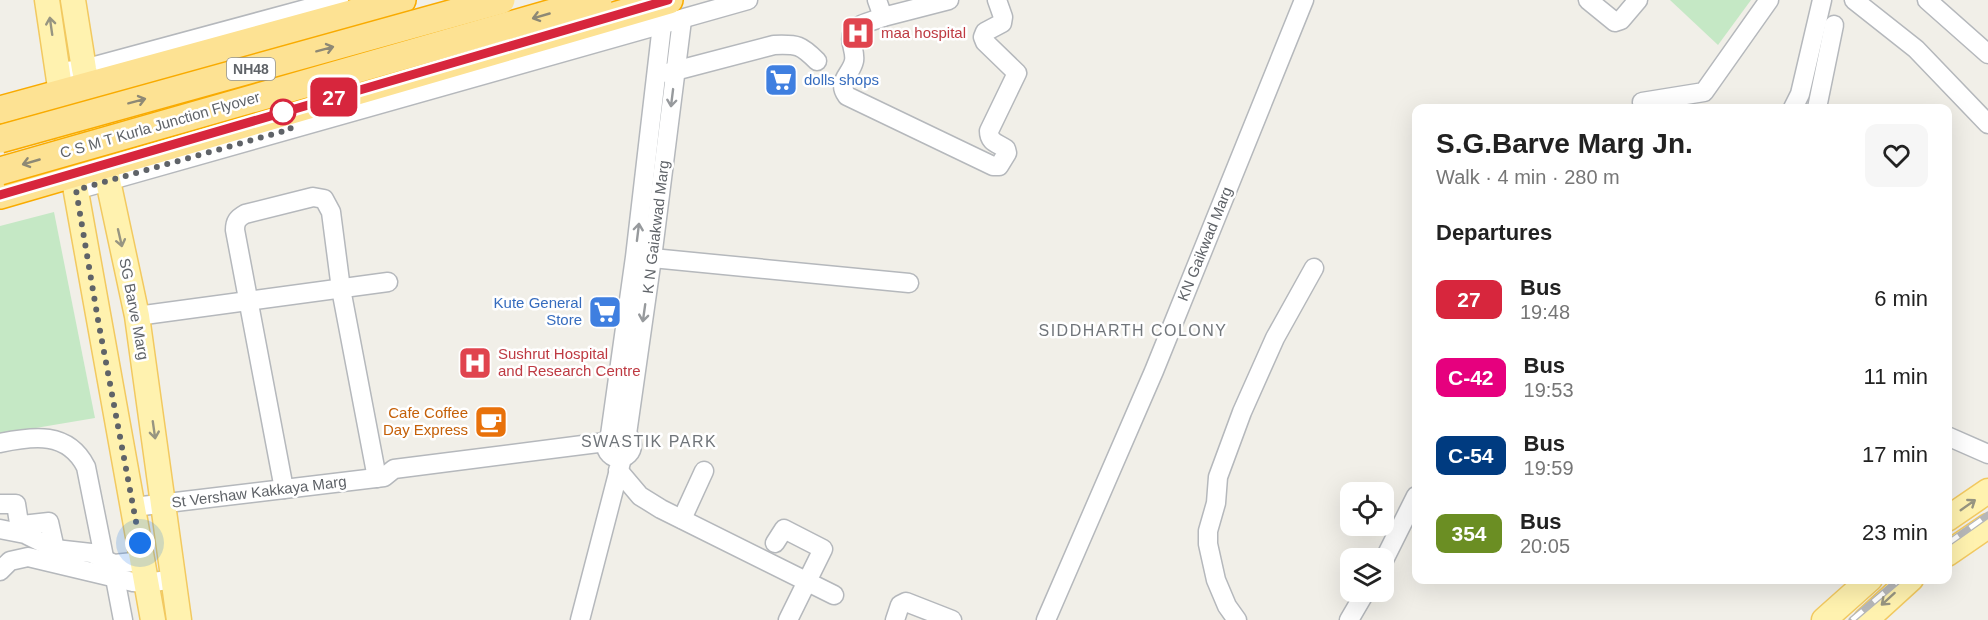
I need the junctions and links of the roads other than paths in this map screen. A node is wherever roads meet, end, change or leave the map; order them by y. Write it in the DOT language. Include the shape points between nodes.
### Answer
graph roads {
  1 [pos="47,0"];
  2 [pos="73,0"];
  3 [pos="339,0"];
  4 [pos="402,0"];
  5 [pos="501,0"];
  6 [pos="598,0"];
  7 [pos="748,0"];
  8 [pos="877,0"];
  9 [pos="949,0"];
  10 [pos="998,0"];
  11 [pos="1304,0"];
  12 [pos="1588,0"];
  13 [pos="1638,0"];
  14 [pos="1769,0"];
  15 [pos="1822,0"];
  16 [pos="1854,0"];
  17 [pos="1927,0"];
  18 [pos="671,15"];
  19 [pos="883,17"];
  20 [pos="1834,25"];
  21 [pos="1988,53"];
  22 [pos="817,61"];
  23 [pos="676,70"];
  24 [pos="656,75"];
  25 [pos="86,77"];
  26 [pos="60,82"];
  27 [pos="1642,102"];
  28 [pos="1795,104"];
  29 [pos="1818,104"];
  30 [pos="0,110"];
  31 [pos="1988,124"];
  32 [pos="0,139"];
  33 [pos="0,171"];
  34 [pos="105,173"];
  35 [pos="75,182"];
  36 [pos="652,187"];
  37 [pos="0,195"];
  38 [pos="644,257"];
  39 [pos="1314,268"];
  40 [pos="388,282"];
  41 [pos="909,283"];
  42 [pos="341,289"];
  43 [pos="248,301"];
  44 [pos="137,316"];
  45 [pos="1952,438"];
  46 [pos="0,443"];
  47 [pos="615,449"];
  48 [pos="1988,454"];
  49 [pos="704,471"];
  50 [pos="380,477"];
  51 [pos="284,489"];
  52 [pos="1988,491"];
  53 [pos="164,503"];
  54 [pos="0,504"];
  55 [pos="1412,504"];
  56 [pos="134,507"];
  57 [pos="1952,516"];
  58 [pos="682,519"];
  59 [pos="1988,526"];
  60 [pos="0,529"];
  61 [pos="25,529"];
  62 [pos="775,543"];
  63 [pos="1390,548"];
  64 [pos="1952,551"];
  65 [pos="105,562"];
  66 [pos="0,571"];
  67 [pos="145,572"];
  68 [pos="115,578"];
  69 [pos="174,579"];
  70 [pos="807,582"];
  71 [pos="1864,584"];
  72 [pos="1906,584"];
  73 [pos="834,595"];
  74 [pos="1360,602"];
  75 [pos="1844,602"];
  76 [pos="123,620"];
  77 [pos="153,620"];
  78 [pos="179,620"];
  79 [pos="580,620"];
  80 [pos="788,620"];
  81 [pos="895,620"];
  82 [pos="952,620"];
  83 [pos="1046,620"];
  84 [pos="1237,620"];
  85 [pos="1349,620"];
  86 [pos="1824,620"];
  87 [pos="1867,620"];
  26 -- 1 [label="main road, one-way"];
  2 -- 25 [label="main road, SG Barve Marg"];
  3 -- 25 [label="street"];
  4 -- 25 [label="highway"];
  32 -- 5 [label="highway, C S M T Kurla Junction Flyover / NH48, one-way, bridge"];
  6 -- 33 [label="highway, C S M T Kurla Junction Flyover / NH48, one-way, bridge"];
  7 -- 18 [label="street"];
  8 -- 19 [label="street"];
  9 -- 19 [label="street"];
  10 -- 19 [label="street" via="1002,23 983,37 1017,72 989,131 989,137 1006,149 999,166 847,96 843,81 853,63 854,31"];
  11 -- 83 [label="street, KN Gaikwad Marg" via="1158,360"];
  12 -- 13 [label="street" via="1618,22"];
  14 -- 27 [label="street" via="1704,92"];
  15 -- 28 [label="street"];
  16 -- 31 [label="street" via="1916,49"];
  17 -- 21 [label="street"];
  18 -- 23 [label="street, K N Gaiakwad Marg"];
  18 -- 24 [label="street, K N Gaiakwad Marg"];
  18 -- 34 [label="highway"];
  20 -- 29 [label="street"];
  22 -- 23 [label="street" via="802,47 774,45"];
  23 -- 24 [label="street"];
  23 -- 36 [label="street, K N Gaiakwad Marg, one-way"];
  24 -- 36 [label="street, K N Gaiakwad Marg"];
  25 -- 26 [label="highway"];
  25 -- 34 [label="main road, SG Barve Marg"];
  26 -- 30 [label="highway"];
  26 -- 35 [label="main road"];
  34 -- 35 [label="highway"];
  34 -- 44 [label="main road, SG Barve Marg, one-way"];
  35 -- 37 [label="highway"];
  35 -- 56 [label="main road"];
  36 -- 38 [label="street, K N Gaiakwad Marg"];
  38 -- 41 [label="street"];
  38 -- 47 [label="street, K N Gaiakwad Marg"];
  39 -- 84 [label="street" via="1271,348 1218,477 1208,544 1216,580"];
  40 -- 42 [label="street"];
  42 -- 43 [label="street"];
  42 -- 43 [label="street" via="328,204 320,196 239,217 235,223"];
  42 -- 50 [label="street"];
  43 -- 44 [label="street"];
  43 -- 51 [label="street"];
  44 -- 53 [label="main road, SG Barve Marg, one-way"];
  45 -- 48 [label="street"];
  46 -- 65 [label="street" via="28,437 49,438 82,461"];
  47 -- 50 [label="street, St Vershaw Kakkaya Marg" via="435,471 394,470"];
  47 -- 58 [label="street" via="640,496"];
  47 -- 79 [label="street, K N Gaiakwad Marg"];
  49 -- 58 [label="street"];
  50 -- 51 [label="street, St Vershaw Kakkaya Marg"];
  51 -- 53 [label="street, St Vershaw Kakkaya Marg"];
  57 -- 52 [label="main road, one-way"];
  53 -- 56 [label="street, St Vershaw Kakkaya Marg"];
  53 -- 69 [label="main road, SG Barve Marg"];
  54 -- 61 [label="street" via="16,504 19,523"];
  55 -- 63 [label="street"];
  56 -- 67 [label="main road"];
  58 -- 70 [label="street"];
  59 -- 64 [label="main road"];
  60 -- 61 [label="street"];
  61 -- 65 [label="street" via="55,549 91,553"];
  62 -- 70 [label="street" via="784,530 823,549"];
  65 -- 67 [label="street"];
  66 -- 68 [label="street" via="10,561 28,557"];
  67 -- 68 [label="street"];
  67 -- 69 [label="street"];
  67 -- 77 [label="main road"];
  68 -- 76 [label="street"];
  69 -- 78 [label="main road, SG Barve Marg"];
  70 -- 73 [label="street"];
  70 -- 80 [label="street"];
  71 -- 75 [label="main road"];
  72 -- 87 [label="main road, one-way"];
  74 -- 85 [label="street"];
  75 -- 86 [label="main road"];
  75 -- 87 [label="street"];
  81 -- 82 [label="street" via="900,605 906,602"];
}
